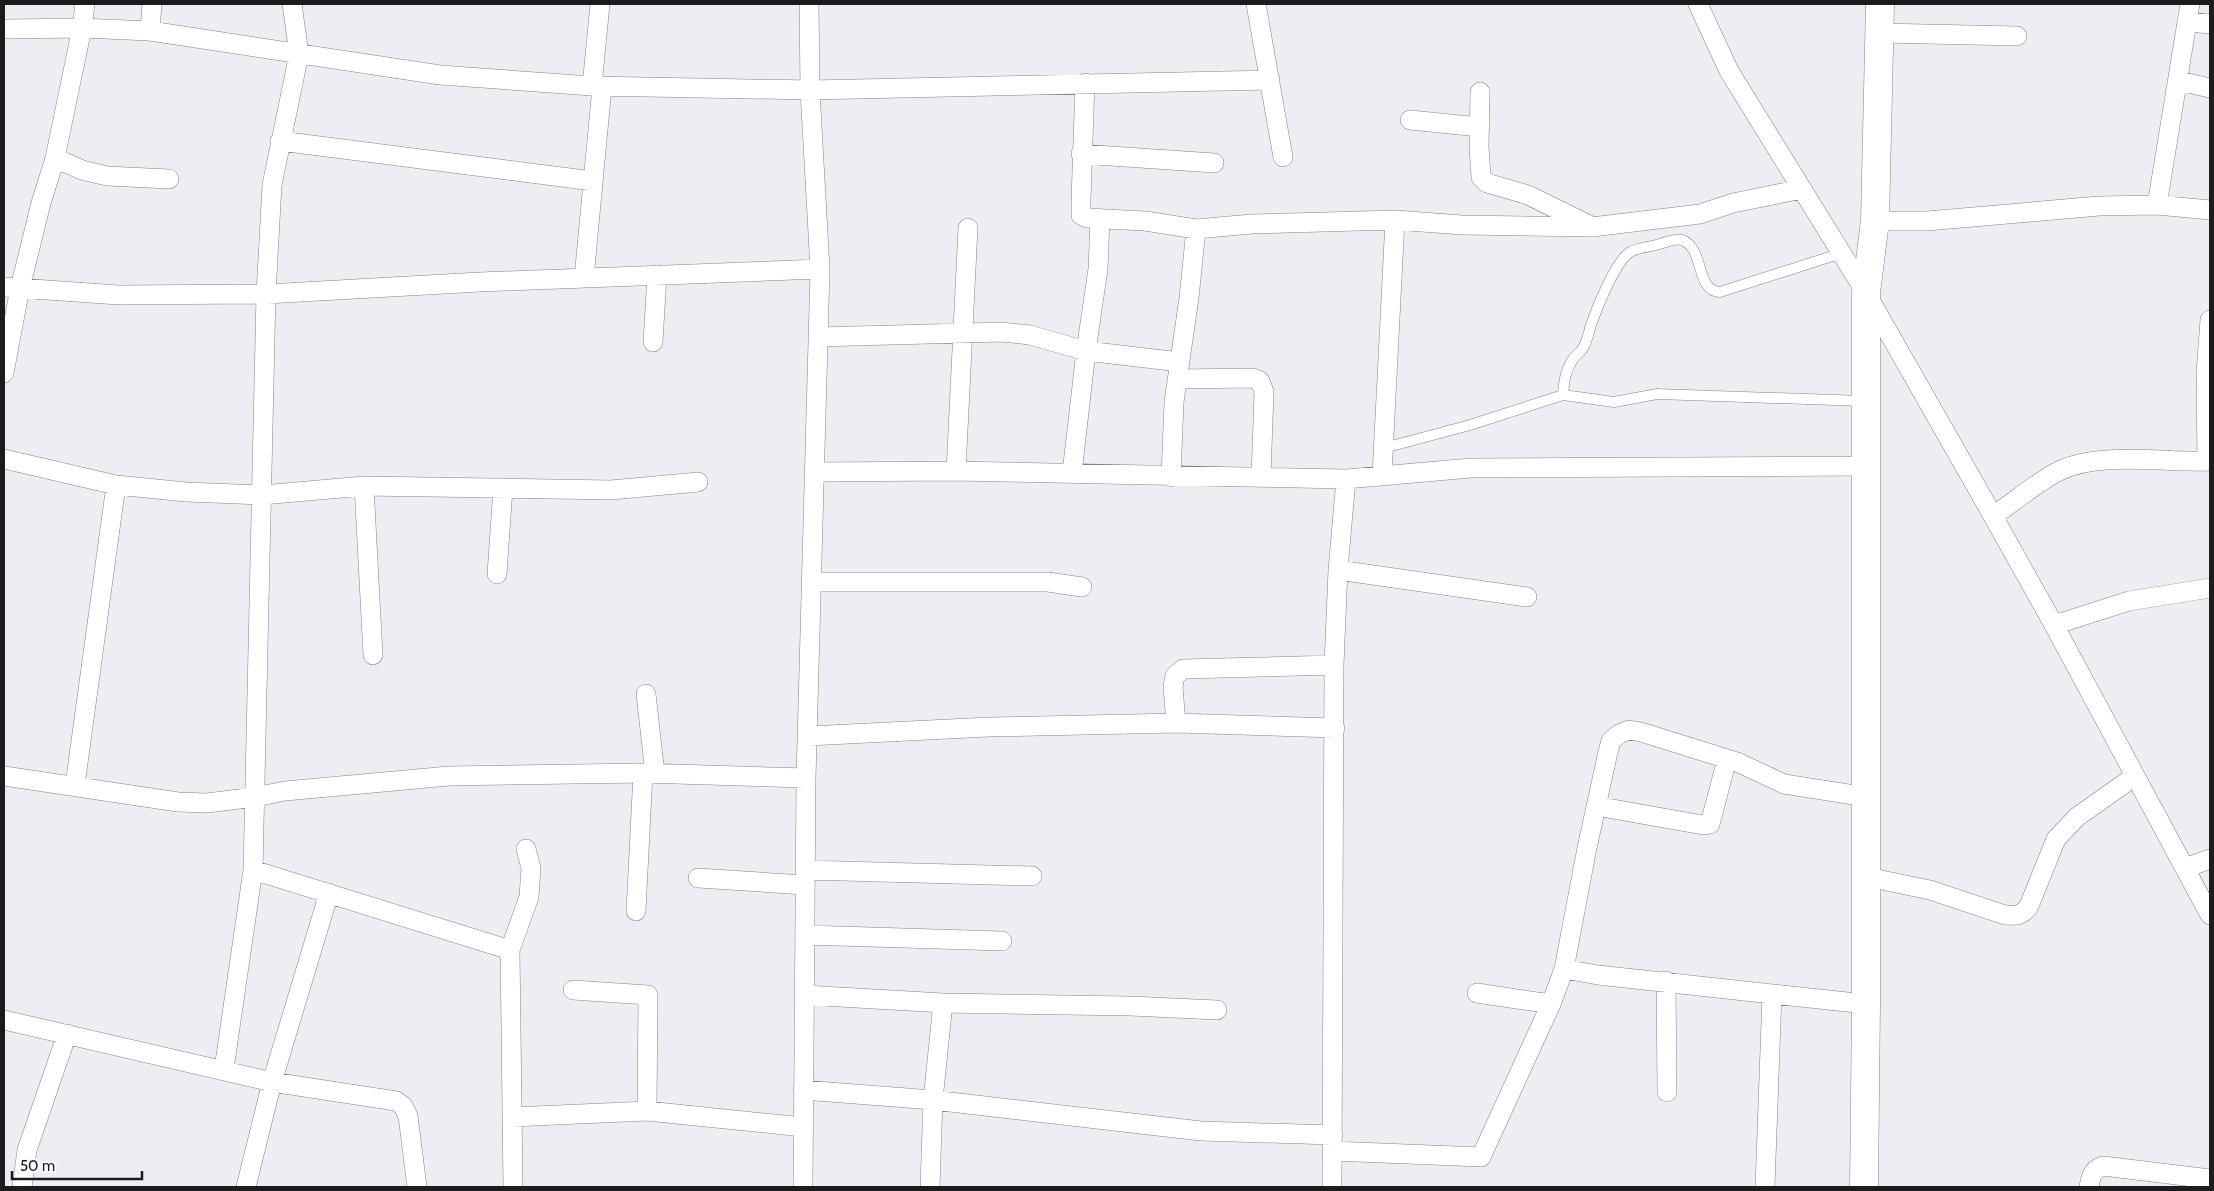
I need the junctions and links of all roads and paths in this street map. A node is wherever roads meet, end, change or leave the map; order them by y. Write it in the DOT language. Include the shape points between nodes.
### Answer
graph roads {
  1 [pos="85,4"];
  2 [pos="152,4"];
  3 [pos="292,4"];
  4 [pos="600,4"];
  5 [pos="809,4"];
  6 [pos="1256,4"];
  7 [pos="1698,4"];
  8 [pos="1880,4"];
  9 [pos="2189,13"];
  10 [pos="2210,24"];
  11 [pos="82,28"];
  12 [pos="4,29"];
  13 [pos="150,31"];
  14 [pos="1880,33"];
  15 [pos="2017,36"];
  16 [pos="299,54"];
  17 [pos="1270,80"];
  18 [pos="2179,81"];
  19 [pos="1085,83"];
  20 [pos="598,87"];
  21 [pos="2210,88"];
  22 [pos="810,90"];
  23 [pos="1480,92"];
  24 [pos="1410,120"];
  25 [pos="1480,127"];
  26 [pos="280,141"];
  27 [pos="1081,154"];
  28 [pos="1283,157"];
  29 [pos="55,158"];
  30 [pos="1214,163"];
  31 [pos="169,179"];
  32 [pos="593,182"];
  33 [pos="1802,189"];
  34 [pos="2157,205"];
  35 [pos="2210,210"];
  36 [pos="1100,219"];
  37 [pos="1395,220"];
  38 [pos="1875,221"];
  39 [pos="1592,227"];
  40 [pos="968,228"];
  41 [pos="1196,229"];
  42 [pos="1842,253"];
  43 [pos="820,269"];
  44 [pos="657,275"];
  45 [pos="584,278"];
  46 [pos="12,288"];
  47 [pos="1866,293"];
  48 [pos="266,294"];
  49 [pos="2210,320"];
  50 [pos="963,334"];
  51 [pos="818,337"];
  52 [pos="653,342"];
  53 [pos="1086,351"];
  54 [pos="1179,370"];
  55 [pos="4,373"];
  56 [pos="1563,395"];
  57 [pos="1865,401"];
  58 [pos="1384,448"];
  59 [pos="4,459"];
  60 [pos="2208,461"];
  61 [pos="1866,466"];
  62 [pos="956,471"];
  63 [pos="815,472"];
  64 [pos="1072,473"];
  65 [pos="1171,476"];
  66 [pos="1382,476"];
  67 [pos="1261,478"];
  68 [pos="1346,479"];
  69 [pos="698,482"];
  70 [pos="116,485"];
  71 [pos="364,486"];
  72 [pos="503,488"];
  73 [pos="262,495"];
  74 [pos="1993,516"];
  75 [pos="1338,570"];
  76 [pos="497,574"];
  77 [pos="812,582"];
  78 [pos="1082,587"];
  79 [pos="2210,588"];
  80 [pos="1527,597"];
  81 [pos="2054,625"];
  82 [pos="373,655"];
  83 [pos="1334,665"];
  84 [pos="646,694"];
  85 [pos="1176,723"];
  86 [pos="1335,728"];
  87 [pos="808,736"];
  88 [pos="1727,759"];
  89 [pos="649,773"];
  90 [pos="4,776"];
  91 [pos="2135,776"];
  92 [pos="806,778"];
  93 [pos="75,785"];
  94 [pos="255,797"];
  95 [pos="1867,797"];
  96 [pos="1596,806"];
  97 [pos="526,849"];
  98 [pos="2210,859"];
  99 [pos="2185,868"];
  100 [pos="254,870"];
  101 [pos="1032,876"];
  102 [pos="1866,877"];
  103 [pos="698,878"];
  104 [pos="805,878"];
  105 [pos="329,893"];
  106 [pos="636,911"];
  107 [pos="2210,915"];
  108 [pos="805,935"];
  109 [pos="1002,941"];
  110 [pos="510,950"];
  111 [pos="1564,969"];
  112 [pos="1666,982"];
  113 [pos="573,990"];
  114 [pos="1477,993"];
  115 [pos="1772,994"];
  116 [pos="805,995"];
  117 [pos="943,1003"];
  118 [pos="1551,1004"];
  119 [pos="1866,1004"];
  120 [pos="1217,1010"];
  121 [pos="4,1020"];
  122 [pos="67,1034"];
  123 [pos="224,1069"];
  124 [pos="272,1082"];
  125 [pos="803,1090"];
  126 [pos="1666,1092"];
  127 [pos="934,1100"];
  128 [pos="647,1111"];
  129 [pos="512,1117"];
  130 [pos="803,1127"];
  131 [pos="1332,1143"];
  132 [pos="2210,1179"];
  133 [pos="22,1187"];
  134 [pos="246,1187"];
  135 [pos="417,1187"];
  136 [pos="513,1187"];
  137 [pos="803,1187"];
  138 [pos="930,1187"];
  139 [pos="1332,1187"];
  140 [pos="1765,1187"];
  141 [pos="1864,1187"];
  142 [pos="2089,1187"];
  1 -- 11 [label="street"];
  2 -- 13 [label="street"];
  3 -- 16 [label="street"];
  4 -- 20 [label="street"];
  5 -- 22 [label="street"];
  6 -- 17 [label="street"];
  7 -- 33 [label="street" via="1729,70"];
  8 -- 14 [label="street"];
  9 -- 10 [label="street"];
  9 -- 18 [label="street"];
  11 -- 12 [label="street"];
  11 -- 13 [label="street"];
  11 -- 29 [label="street"];
  13 -- 16 [label="street"];
  14 -- 15 [label="street"];
  14 -- 38 [label="street"];
  16 -- 20 [label="street" via="440,75"];
  16 -- 26 [label="street"];
  17 -- 19 [label="street"];
  17 -- 28 [label="street"];
  18 -- 21 [label="street"];
  18 -- 34 [label="street"];
  19 -- 22 [label="street"];
  19 -- 27 [label="street"];
  20 -- 22 [label="street"];
  20 -- 32 [label="street"];
  22 -- 43 [label="street"];
  23 -- 25 [label="street"];
  24 -- 25 [label="street"];
  25 -- 39 [label="street" via="1481,177 1487,183 1528,195"];
  26 -- 32 [label="street"];
  26 -- 48 [label="street" via="272,185"];
  27 -- 30 [label="street"];
  27 -- 36 [label="street" via="1081,215"];
  29 -- 31 [label="street" via="82,170 107,176"];
  29 -- 46 [label="street"];
  32 -- 45 [label="street"];
  33 -- 39 [label="street" via="1733,203 1700,214"];
  33 -- 42 [label="street"];
  34 -- 35 [label="street"];
  34 -- 38 [label="street" via="2099,206 1927,221"];
  36 -- 41 [label="street" via="1145,221"];
  36 -- 53 [label="street" via="1098,270"];
  37 -- 39 [label="street" via="1462,225"];
  37 -- 41 [label="street"];
  37 -- 58 [label="street"];
  38 -- 47 [label="street"];
  40 -- 50 [label="street"];
  41 -- 54 [label="street"];
  42 -- 47 [label="street"];
  42 -- 56 [label="lane" via="1713,292 1708,289 1690,246 1682,240 1631,252 1622,259 1612,277 1584,347 1565,375"];
  43 -- 44 [label="street"];
  43 -- 51 [label="street"];
  44 -- 45 [label="street"];
  44 -- 52 [label="street"];
  45 -- 48 [label="street"];
  46 -- 48 [label="street" via="119,295"];
  46 -- 55 [label="street"];
  47 -- 57 [label="street"];
  47 -- 74 [label="street"];
  48 -- 73 [label="street"];
  49 -- 60 [label="street" via="2206,373"];
  50 -- 51 [label="street"];
  50 -- 53 [label="street" via="1002,332 1030,335"];
  50 -- 62 [label="street"];
  51 -- 63 [label="street"];
  53 -- 54 [label="street"];
  53 -- 64 [label="street"];
  54 -- 65 [label="street" via="1174,402"];
  54 -- 67 [label="street" via="1260,381 1264,392"];
  56 -- 57 [label="lane" via="1614,402 1658,394"];
  56 -- 58 [label="lane"];
  57 -- 61 [label="street"];
  58 -- 66 [label="street"];
  59 -- 70 [label="street"];
  60 -- 74 [label="street" via="2101,461 2077,465 2059,471"];
  61 -- 66 [label="street" via="1471,468"];
  61 -- 95 [label="street"];
  62 -- 63 [label="street"];
  62 -- 64 [label="street"];
  63 -- 77 [label="street"];
  64 -- 65 [label="street"];
  65 -- 67 [label="street"];
  66 -- 68 [label="street"];
  67 -- 68 [label="street"];
  68 -- 75 [label="street"];
  69 -- 72 [label="street" via="611,490"];
  70 -- 73 [label="street"];
  70 -- 93 [label="street"];
  71 -- 72 [label="street"];
  71 -- 73 [label="street"];
  71 -- 82 [label="street"];
  72 -- 76 [label="street"];
  73 -- 94 [label="street"];
  74 -- 81 [label="street"];
  75 -- 80 [label="street"];
  75 -- 83 [label="street"];
  77 -- 78 [label="street" via="1048,582"];
  77 -- 87 [label="street"];
  79 -- 81 [label="street" via="2129,601"];
  81 -- 91 [label="street"];
  83 -- 85 [label="street" via="1183,670 1175,676 1173,687"];
  83 -- 86 [label="street"];
  84 -- 89 [label="street"];
  85 -- 86 [label="street"];
  85 -- 87 [label="street" via="989,727"];
  86 -- 131 [label="street"];
  87 -- 92 [label="street"];
  88 -- 95 [label="street" via="1784,784"];
  88 -- 96 [label="street" via="1710,824"];
  88 -- 96 [label="street" via="1629,730 1611,741"];
  89 -- 92 [label="street"];
  89 -- 94 [label="street" via="449,776 285,791"];
  89 -- 106 [label="street"];
  90 -- 93 [label="street"];
  91 -- 99 [label="street"];
  91 -- 102 [label="street" via="2077,817 2056,839 2029,906 2017,916 1930,890"];
  92 -- 104 [label="street"];
  93 -- 94 [label="street" via="178,802 207,803"];
  94 -- 100 [label="street"];
  95 -- 102 [label="street"];
  96 -- 111 [label="street"];
  97 -- 110 [label="street" via="531,868 529,897"];
  98 -- 99 [label="street"];
  99 -- 107 [label="street"];
  100 -- 105 [label="street"];
  100 -- 123 [label="street"];
  101 -- 104 [label="street"];
  102 -- 119 [label="street"];
  103 -- 104 [label="street"];
  104 -- 108 [label="street"];
  105 -- 110 [label="street"];
  105 -- 124 [label="street"];
  108 -- 109 [label="street"];
  108 -- 116 [label="street"];
  110 -- 129 [label="street"];
  111 -- 112 [label="street" via="1598,976"];
  111 -- 118 [label="street"];
  112 -- 115 [label="street"];
  112 -- 126 [label="street"];
  113 -- 128 [label="street" via="648,995"];
  114 -- 118 [label="street"];
  115 -- 119 [label="street"];
  115 -- 140 [label="street"];
  116 -- 117 [label="street"];
  116 -- 125 [label="street"];
  117 -- 120 [label="street"];
  117 -- 127 [label="street"];
  118 -- 131 [label="street" via="1481,1157"];
  119 -- 141 [label="street"];
  121 -- 122 [label="street"];
  122 -- 123 [label="street"];
  122 -- 133 [label="street" via="27,1150"];
  123 -- 124 [label="street"];
  124 -- 134 [label="street"];
  124 -- 135 [label="street" via="396,1101 403,1106 408,1116"];
  125 -- 127 [label="street"];
  125 -- 130 [label="street"];
  127 -- 131 [label="street"];
  127 -- 138 [label="street"];
  128 -- 129 [label="street"];
  128 -- 130 [label="street"];
  129 -- 136 [label="street"];
  130 -- 137 [label="street"];
  131 -- 139 [label="street"];
  132 -- 142 [label="street" via="2103,1166 2091,1175"];
}
